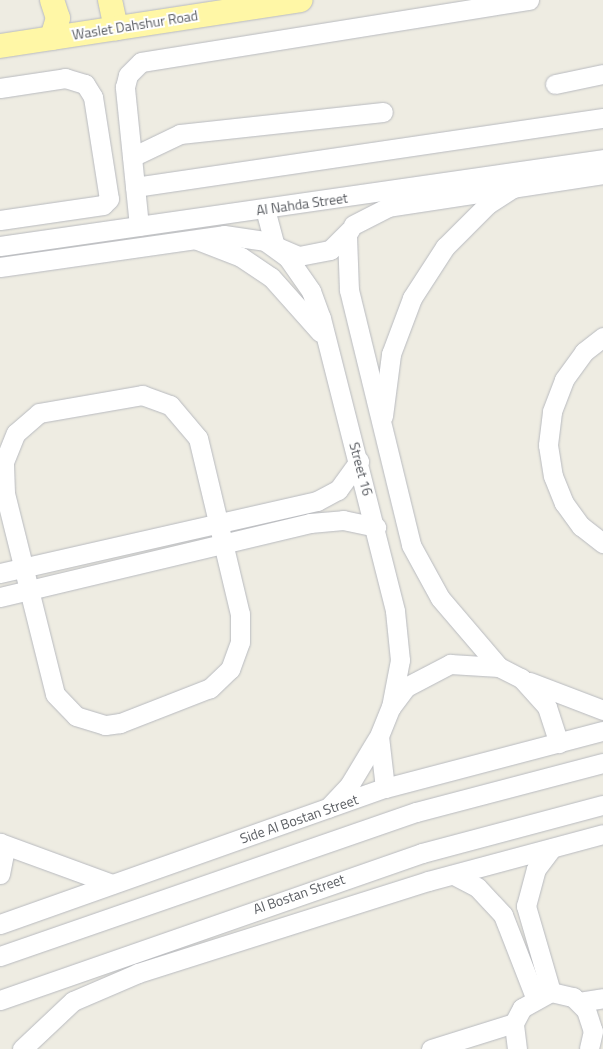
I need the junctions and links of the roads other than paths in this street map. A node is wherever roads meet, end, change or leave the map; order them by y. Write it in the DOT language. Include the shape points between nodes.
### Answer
graph roads {
  1 [pos="52,0"];
  2 [pos="110,0"];
  3 [pos="300,0"];
  4 [pos="529,0"];
  5 [pos="116,28"];
  6 [pos="52,38"];
  7 [pos="0,46"];
  8 [pos="603,74"];
  9 [pos="555,84"];
  10 [pos="0,88"];
  11 [pos="383,112"];
  12 [pos="603,118"];
  13 [pos="132,157"];
  14 [pos="603,159"];
  15 [pos="603,174"];
  16 [pos="512,180"];
  17 [pos="135,187"];
  18 [pos="355,197"];
  19 [pos="265,209"];
  20 [pos="0,220"];
  21 [pos="139,226"];
  22 [pos="350,230"];
  23 [pos="191,238"];
  24 [pos="0,246"];
  25 [pos="275,246"];
  26 [pos="0,267"];
  27 [pos="603,337"];
  28 [pos="328,346"];
  29 [pos="384,444"];
  30 [pos="359,461"];
  31 [pos="219,523"];
  32 [pos="376,527"];
  33 [pos="224,543"];
  34 [pos="603,543"];
  35 [pos="23,568"];
  36 [pos="0,574"];
  37 [pos="28,590"];
  38 [pos="0,597"];
  39 [pos="499,667"];
  40 [pos="521,678"];
  41 [pos="391,707"];
  42 [pos="603,710"];
  43 [pos="603,731"];
  44 [pos="379,736"];
  45 [pos="559,744"];
  46 [pos="603,763"];
  47 [pos="385,788"];
  48 [pos="603,806"];
  49 [pos="325,811"];
  50 [pos="603,834"];
  51 [pos="0,843"];
  52 [pos="552,848"];
  53 [pos="0,874"];
  54 [pos="454,875"];
  55 [pos="112,884"];
  56 [pos="0,924"];
  57 [pos="130,952"];
  58 [pos="0,956"];
  59 [pos="138,973"];
  60 [pos="543,995"];
  61 [pos="603,998"];
  62 [pos="0,1000"];
  63 [pos="579,1002"];
  64 [pos="514,1024"];
  65 [pos="22,1049"];
  66 [pos="431,1049"];
  67 [pos="517,1049"];
  68 [pos="589,1049"];
  1 -- 6 [label="main road" via="58,18"];
  2 -- 5 [label="main road"];
  3 -- 5 [label="main road, Waslet Dahshur Road"];
  4 -- 13 [label="street" via="141,62 128,75 125,87"];
  5 -- 6 [label="main road, Waslet Dahshur Road"];
  6 -- 7 [label="main road, Waslet Dahshur Road"];
  8 -- 9 [label="street"];
  10 -- 20 [label="street" via="64,78 86,84 93,97 108,199 104,205"];
  11 -- 13 [label="street" via="180,134"];
  12 -- 17 [label="street"];
  13 -- 17 [label="street"];
  14 -- 16 [label="street, Al Nahda Street"];
  15 -- 16 [label="street, Al Nahda Street"];
  16 -- 18 [label="street, Al Nahda Street"];
  16 -- 22 [label="street, Al Nahda Street" via="388,206"];
  16 -- 29 [label="street" via="445,247 412,298 391,354"];
  17 -- 21 [label="street"];
  18 -- 19 [label="street, Al Nahda Street"];
  18 -- 22 [label="street, Street 16"];
  19 -- 21 [label="street, Al Nahda Street"];
  19 -- 25 [label="street"];
  21 -- 24 [label="street, Al Nahda Street"];
  22 -- 25 [label="street, Al Nahda Street" via="330,250 310,257"];
  22 -- 29 [label="street, Street 16" via="348,290"];
  23 -- 25 [label="street, Al Nahda Street" via="241,236"];
  23 -- 26 [label="street, Al Nahda Street"];
  23 -- 28 [label="street" via="225,250 271,277 298,302"];
  25 -- 28 [label="street, Street 16" via="311,291"];
  27 -- 34 [label="street" via="584,352 564,380 552,412 548,446 553,476 564,503 581,526"];
  28 -- 30 [label="street, Street 16"];
  29 -- 39 [label="street, Street 16" via="411,545 458,622"];
  30 -- 31 [label="street" via="346,481 328,496"];
  30 -- 32 [label="street, Street 16"];
  31 -- 33 [label="street"];
  31 -- 35 [label="street"];
  31 -- 35 [label="street" via="198,438 170,405 127,394 39,413 16,433 4,462 5,492"];
  32 -- 33 [label="street" via="332,520"];
  32 -- 41 [label="street, Street 16" via="399,636 399,668"];
  33 -- 37 [label="street"];
  33 -- 37 [label="street" via="242,628 230,669 210,688 120,723 105,725 76,716 55,694"];
  35 -- 36 [label="street"];
  35 -- 37 [label="street"];
  37 -- 38 [label="street"];
  39 -- 40 [label="street"];
  39 -- 41 [label="street" via="450,664 413,682"];
  40 -- 42 [label="street"];
  40 -- 45 [label="street" via="547,707"];
  41 -- 44 [label="street"];
  43 -- 45 [label="street, Side Al Bostan Street"];
  44 -- 47 [label="street"];
  44 -- 49 [label="street" via="350,784"];
  45 -- 47 [label="street, Side Al Bostan Street"];
  46 -- 58 [label="street" via="407,815"];
  47 -- 49 [label="street, Side Al Bostan Street"];
  48 -- 57 [label="street, Al Bostan Street" via="422,854"];
  49 -- 55 [label="street, Side Al Bostan Street"];
  50 -- 52 [label="street"];
  51 -- 53 [label="street" via="4,854"];
  51 -- 55 [label="street"];
  52 -- 54 [label="street"];
  52 -- 60 [label="street" via="536,869 526,906"];
  54 -- 59 [label="street"];
  54 -- 60 [label="street" via="487,895 503,915"];
  55 -- 56 [label="street, Side Al Bostan Street"];
  57 -- 59 [label="street"];
  57 -- 62 [label="street, Al Bostan Street"];
  59 -- 65 [label="street" via="73,1001"];
  60 -- 63 [label="street"];
  60 -- 64 [label="street" via="522,1008"];
  61 -- 63 [label="street"];
  63 -- 68 [label="street" via="591,1020"];
  64 -- 66 [label="street"];
  64 -- 67 [label="street"];
}
